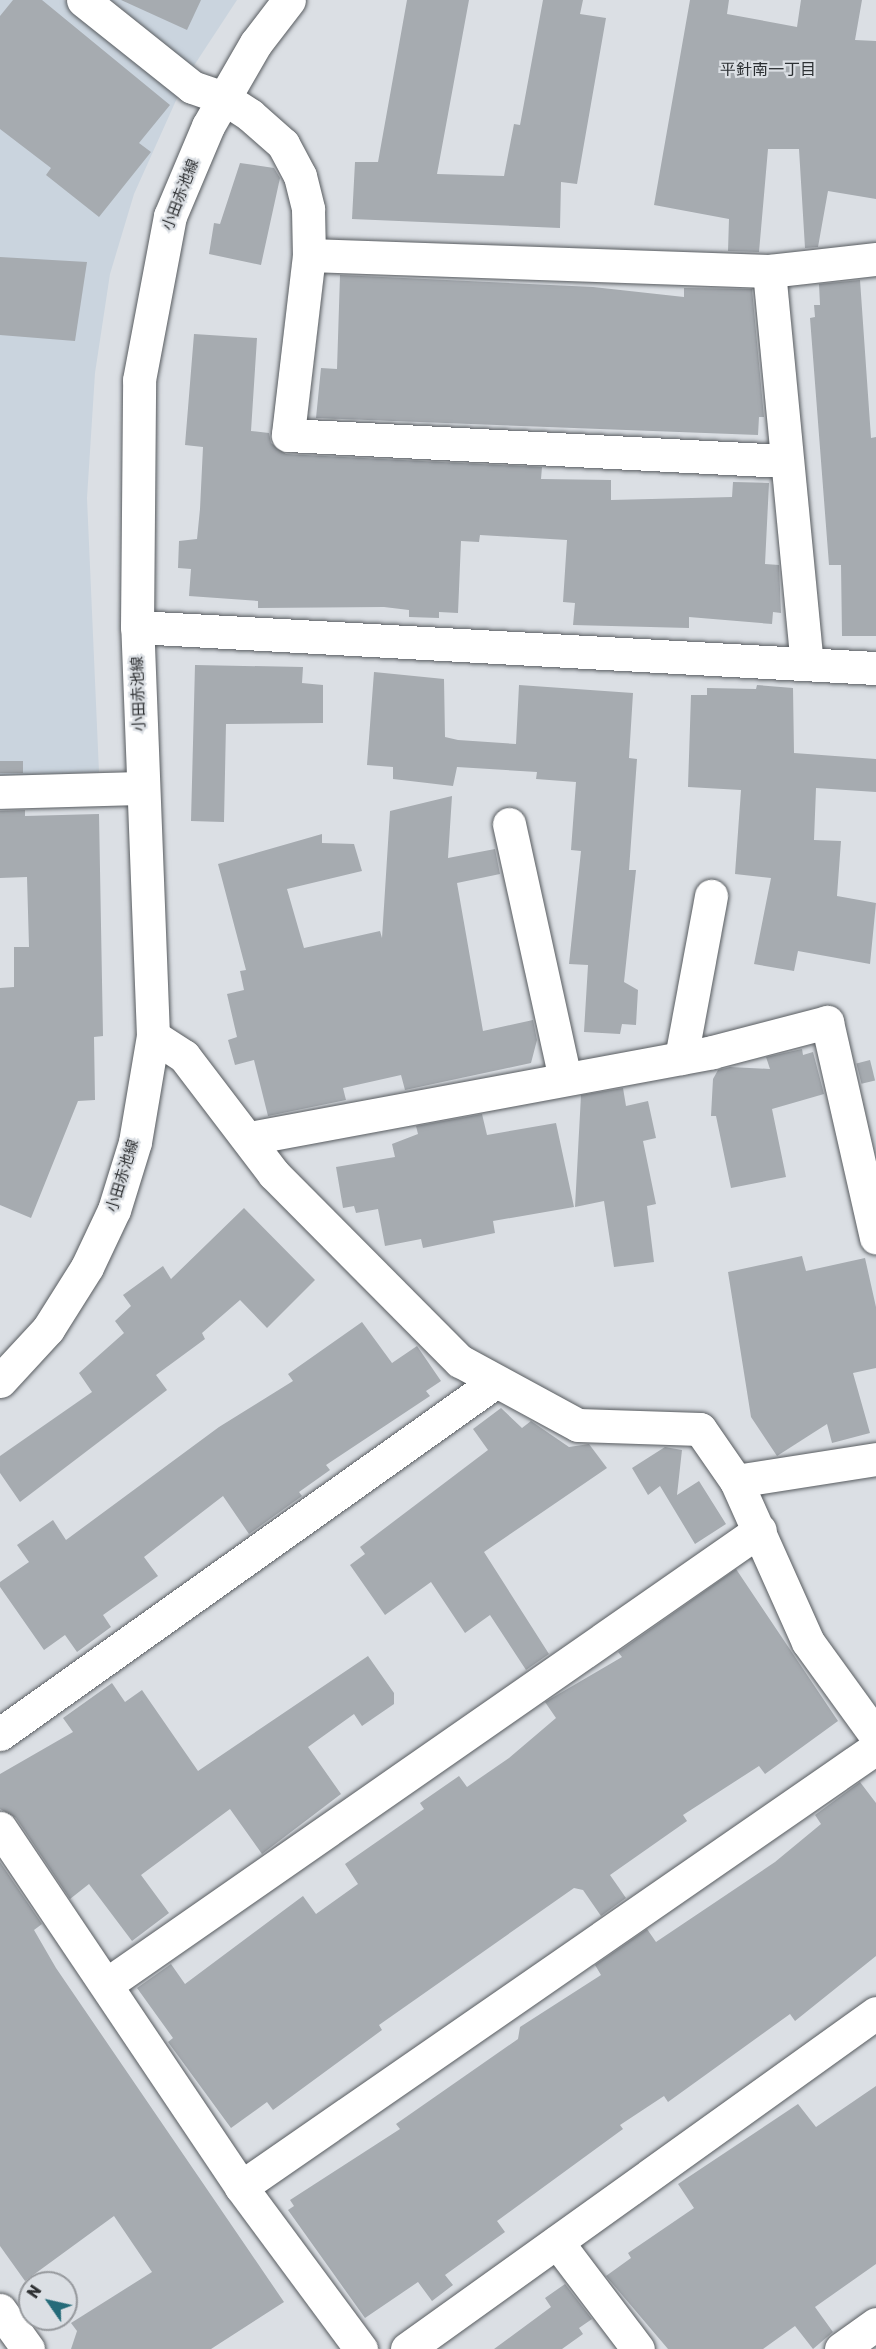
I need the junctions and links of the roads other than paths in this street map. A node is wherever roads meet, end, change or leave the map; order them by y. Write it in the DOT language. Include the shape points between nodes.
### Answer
graph roads {
  1 [pos="83,0"];
  2 [pos="289,0"];
  3 [pos="224,98"];
  4 [pos="309,255"];
  5 [pos="876,259"];
  6 [pos="769,271"];
  7 [pos="783,461"];
  8 [pos="137,627"];
  9 [pos="807,663"];
  10 [pos="876,668"];
  11 [pos="141,788"];
  12 [pos="0,792"];
  13 [pos="510,824"];
  14 [pos="711,896"];
  15 [pos="153,1036"];
  16 [pos="681,1058"];
  17 [pos="565,1078"];
  18 [pos="250,1138"];
  19 [pos="876,1237"];
  20 [pos="0,1382"];
  21 [pos="495,1382"];
  22 [pos="876,1459"];
  23 [pos="736,1481"];
  24 [pos="760,1530"];
  25 [pos="0,1734"];
  26 [pos="876,1736"];
  27 [pos="876,1748"];
  28 [pos="0,1828"];
  29 [pos="107,1984"];
  30 [pos="876,2013"];
  31 [pos="241,2187"];
  32 [pos="557,2242"];
  33 [pos="0,2310"];
  34 [pos="876,2324"];
  35 [pos="28,2349"];
  36 [pos="361,2349"];
  37 [pos="407,2349"];
  38 [pos="638,2349"];
  39 [pos="841,2349"];
  1 -- 3 [label="street" via="192,87"];
  2 -- 3 [label="street, 小田赤池線"];
  3 -- 4 [label="street" via="283,144 296,168 308,209"];
  3 -- 8 [label="street, 小田赤池線" via="170,216 152,298 139,381"];
  4 -- 6 [label="street"];
  4 -- 7 [label="street" via="288,435"];
  5 -- 6 [label="street"];
  6 -- 7 [label="street"];
  7 -- 9 [label="street"];
  8 -- 9 [label="street"];
  8 -- 11 [label="street, 小田赤池線"];
  9 -- 10 [label="street"];
  11 -- 12 [label="street"];
  11 -- 15 [label="street, 小田赤池線"];
  13 -- 17 [label="street"];
  14 -- 16 [label="street"];
  15 -- 18 [label="street" via="184,1056"];
  15 -- 20 [label="street, 小田赤池線" via="135,1142 114,1210 87,1267 48,1329"];
  16 -- 17 [label="street"];
  16 -- 19 [label="street" via="827,1022"];
  17 -- 18 [label="street"];
  18 -- 21 [label="street" via="274,1174 460,1361"];
  21 -- 23 [label="street" via="578,1425 700,1429"];
  21 -- 25 [label="street"];
  22 -- 23 [label="street"];
  23 -- 24 [label="street"];
  24 -- 26 [label="street" via="808,1642"];
  24 -- 29 [label="street"];
  27 -- 31 [label="street"];
  28 -- 29 [label="street"];
  29 -- 31 [label="street"];
  30 -- 32 [label="street"];
  31 -- 36 [label="street"];
  32 -- 37 [label="street"];
  32 -- 38 [label="street"];
  33 -- 35 [label="street"];
  34 -- 39 [label="street"];
}
